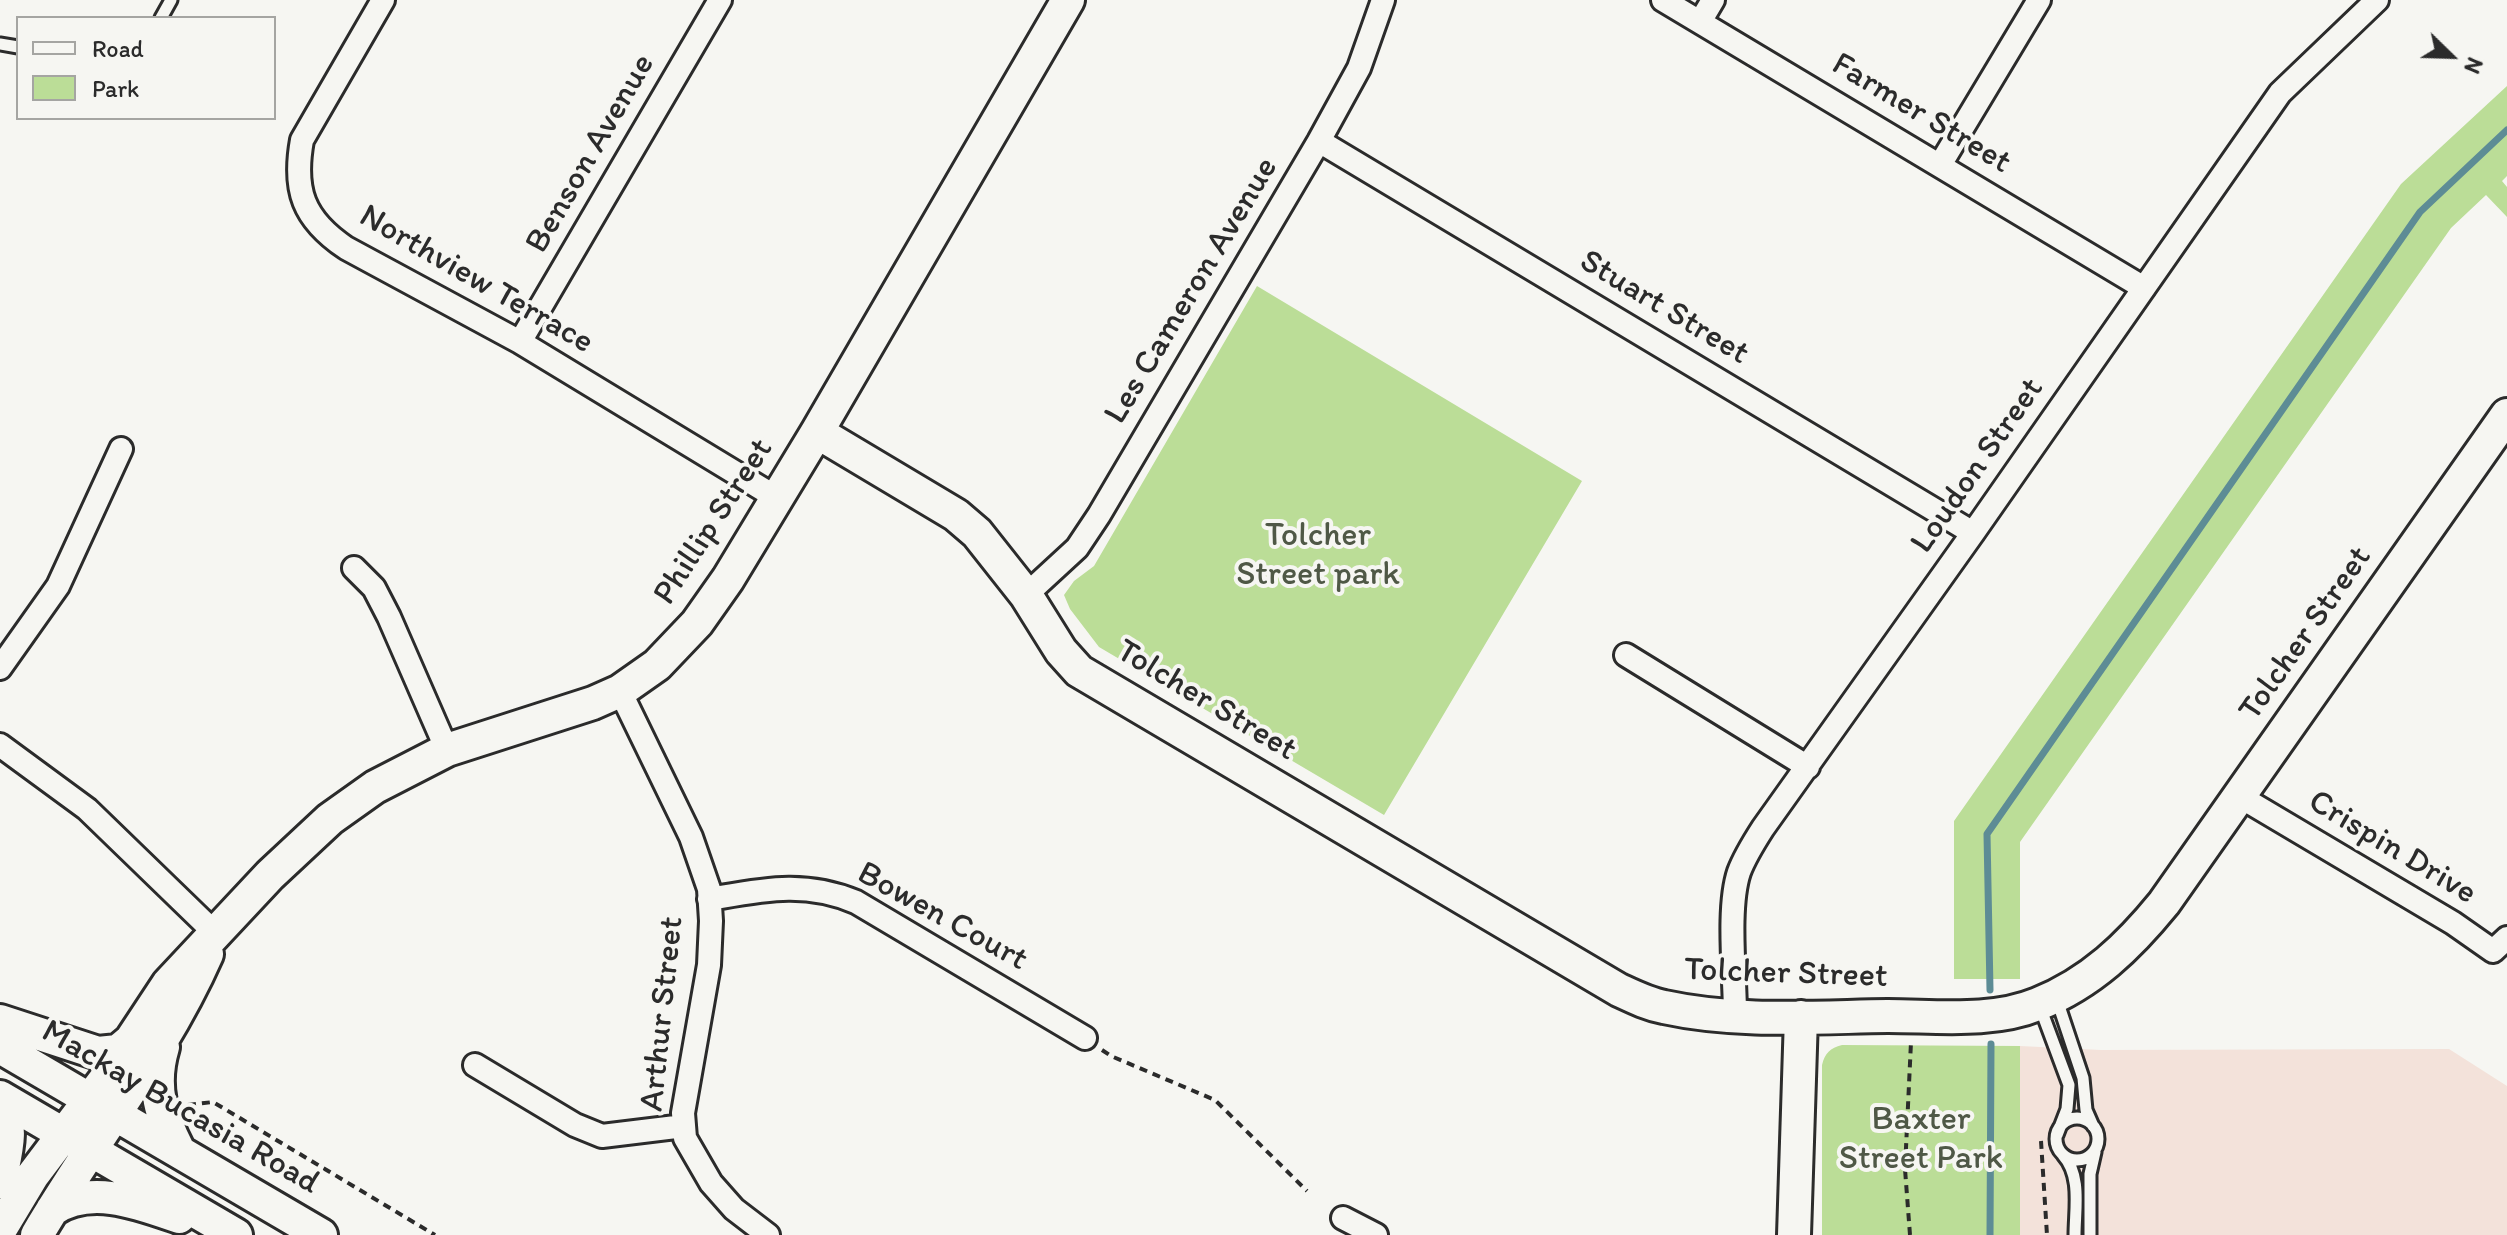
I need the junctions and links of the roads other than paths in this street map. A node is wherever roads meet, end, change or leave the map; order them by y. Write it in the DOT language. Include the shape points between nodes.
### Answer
graph roads {
  1 [pos="383,0"];
  2 [pos="720,0"];
  3 [pos="1068,0"];
  4 [pos="1383,0"];
  5 [pos="1663,0"];
  6 [pos="1713,0"];
  7 [pos="2039,0"];
  8 [pos="2377,0"];
  9 [pos="1700,22"];
  10 [pos="1319,141"];
  11 [pos="1940,165"];
  12 [pos="2144,288"];
  13 [pos="520,342"];
  14 [pos="2507,415"];
  15 [pos="817,432"];
  16 [pos="121,449"];
  17 [pos="777,498"];
  18 [pos="1973,533"];
  19 [pos="354,568"];
  20 [pos="1026,595"];
  21 [pos="1626,655"];
  22 [pos="0,668"];
  23 [pos="620,691"];
  24 [pos="0,745"];
  25 [pos="447,750"];
  26 [pos="1808,767"];
  27 [pos="2239,796"];
  28 [pos="709,899"];
  29 [pos="216,934"];
  30 [pos="2507,938"];
  31 [pos="2047,1000"];
  32 [pos="1735,1015"];
  33 [pos="1801,1017"];
  34 [pos="175,1019"];
  35 [pos="0,1021"];
  36 [pos="1085,1038"];
  37 [pos="130,1041"];
  38 [pos="0,1047"];
  39 [pos="475,1065"];
  40 [pos="0,1097"];
  41 [pos="0,1103"];
  42 [pos="102,1107"];
  43 [pos="684,1126"];
  44 [pos="2093,1126"];
  45 [pos="2057,1135"];
  46 [pos="77,1142"];
  47 [pos="2098,1144"];
  48 [pos="179,1151"];
  49 [pos="2061,1153"];
  50 [pos="0,1182"];
  51 [pos="1343,1218"];
  52 [pos="44,1222"];
  53 [pos="0,1230"];
  54 [pos="227,1235"];
  55 [pos="236,1235"];
  56 [pos="321,1235"];
  57 [pos="768,1235"];
  58 [pos="1376,1235"];
  59 [pos="1794,1235"];
  60 [pos="2075,1235"];
  61 [pos="2090,1235"];
  1 -- 13 [label="street, Northview Terrace" via="302,140 300,190 309,213 323,232 346,248"];
  2 -- 13 [label="street, Benson Avenue"];
  3 -- 15 [label="street, Phillip Street"];
  4 -- 10 [label="street, Les Cameron Avenue" via="1359,68"];
  5 -- 9 [label="street, Farmer Street"];
  6 -- 9 [label="street"];
  7 -- 11 [label="street"];
  8 -- 12 [label="street, Loudon Street" via="2280,93"];
  9 -- 11 [label="street, Farmer Street"];
  10 -- 18 [label="street, Stuart Street"];
  10 -- 20 [label="street, Les Cameron Avenue" via="1099,515 1077,548"];
  11 -- 12 [label="street, Farmer Street"];
  12 -- 18 [label="street, Loudon Street"];
  13 -- 17 [label="street, Northview Terrace"];
  14 -- 27 [label="street, Tolcher Street"];
  15 -- 17 [label="street, Phillip Street"];
  15 -- 20 [label="street, Tolcher Street" via="956,515"];
  16 -- 22 [label="street" via="58,586"];
  17 -- 23 [label="street, Phillip Street" via="697,623 657,665"];
  18 -- 26 [label="street, Loudon Street"];
  19 -- 25 [label="street" via="374,588 389,617"];
  20 -- 32 [label="street, Tolcher Street" via="1079,671 1619,990 1662,1007"];
  21 -- 26 [label="street"];
  23 -- 25 [label="street, Phillip Street"];
  23 -- 28 [label="street, Arthur Street" via="691,837"];
  24 -- 29 [label="street" via="87,809"];
  25 -- 29 [label="street, Phillip Street" via="375,787 330,819"];
  26 -- 32 [label="street, Loudon Street" via="1763,828 1738,875"];
  27 -- 30 [label="street, Crispin Drive" via="2493,951"];
  27 -- 31 [label="street, Tolcher Street" via="2136,939 2108,964"];
  28 -- 36 [label="street, Bowen Court" via="779,888 834,893"];
  28 -- 43 [label="street, Arthur Street" via="709,965"];
  29 -- 34 [label="street, Phillip Street"];
  29 -- 37 [label="street, Phillip Street" via="168,984"];
  31 -- 33 [label="street, Tolcher Street" via="2004,1013 1958,1017"];
  31 -- 44 [label="lane" via="2083,1078"];
  31 -- 45 [label="lane" via="2069,1089"];
  32 -- 33 [label="street, Tolcher Street"];
  33 -- 59 [label="street"];
  34 -- 42 [label="street, Phillip Street"];
  34 -- 48 [label="street" via="160,1057 156,1086 161,1113"];
  35 -- 37 [label="street" via="92,1052 113,1053"];
  37 -- 42 [label="street, Phillip Street"];
  38 -- 42 [label="street, Mackay Bucasia Road"];
  39 -- 43 [label="street" via="602,1136"];
  40 -- 46 [label="street"];
  41 -- 50 [label="street" via="8,1129"];
  42 -- 46 [label="street, Phillip Street"];
  42 -- 48 [label="street, Mackay Bucasia Road"];
  43 -- 57 [label="street, Arthur Street" via="685,1138 711,1183"];
  44 -- 45 [label="lane" via="2072,1119"];
  44 -- 47 [label="lane"];
  45 -- 49 [label="lane"];
  46 -- 52 [label="street, Phillip Street"];
  46 -- 53 [label="street, Phillip Street" via="33,1175"];
  46 -- 55 [label="street"];
  47 -- 49 [label="lane" via="2082,1160"];
  47 -- 61 [label="lane" via="2090,1174"];
  48 -- 56 [label="street, Mackay Bucasia Road"];
  49 -- 60 [label="lane" via="2074,1176"];
  51 -- 58 [label="street"];
  52 -- 54 [label="street" via="78,1198 102,1197 146,1206"];
}
